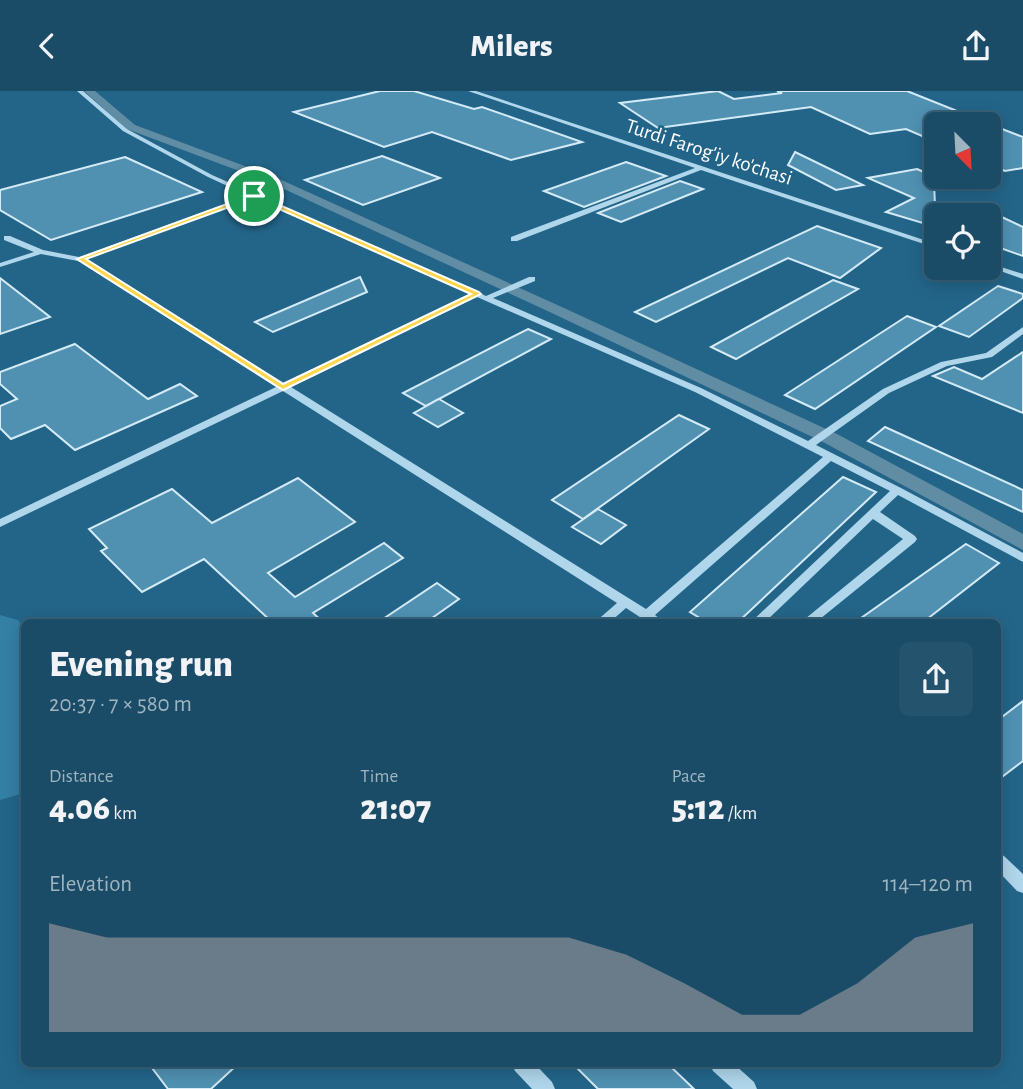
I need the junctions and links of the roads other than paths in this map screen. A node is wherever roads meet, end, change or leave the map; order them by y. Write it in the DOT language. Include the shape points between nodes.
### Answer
graph roads {
  1 [pos="80,91"];
  2 [pos="471,91"];
  3 [pos="700,168"];
  4 [pos="254,196"];
  5 [pos="7,238"];
  6 [pos="513,239"];
  7 [pos="924,242"];
  8 [pos="40,253"];
  9 [pos="80,259"];
  10 [pos="0,265"];
  11 [pos="1001,269"];
  12 [pos="1023,277"];
  13 [pos="532,279"];
  14 [pos="477,294"];
  15 [pos="488,298"];
  16 [pos="1023,330"];
  17 [pos="283,387"];
  18 [pos="827,432"];
  19 [pos="813,442"];
  20 [pos="830,456"];
  21 [pos="897,490"];
  22 [pos="873,513"];
  23 [pos="0,523"];
  24 [pos="1023,558"];
  25 [pos="626,602"];
  26 [pos="647,615"];
  27 [pos="605,619"];
  28 [pos="653,619"];
  29 [pos="761,619"];
  30 [pos="811,619"];
  31 [pos="1001,864"];
  32 [pos="1023,883"];
  33 [pos="525,1067"];
  34 [pos="723,1067"];
  35 [pos="545,1089"];
  36 [pos="747,1089"];
  1 -- 4 [label="street" via="125,130"];
  2 -- 3 [label="street, Turdi Farog'iy ko'chasi"];
  3 -- 6 [label="street"];
  3 -- 7 [label="street, Turdi Farog'iy ko'chasi"];
  4 -- 9 [label="street"];
  4 -- 14 [label="street"];
  5 -- 8 [label="street"];
  8 -- 9 [label="street"];
  8 -- 10 [label="street"];
  9 -- 17 [label="street"];
  11 -- 12 [label="street"];
  13 -- 15 [label="street"];
  14 -- 15 [label="street"];
  14 -- 17 [label="street"];
  15 -- 19 [label="street"];
  16 -- 18 [label="street" via="989,355 944,364 886,391"];
  17 -- 23 [label="street"];
  17 -- 25 [label="street"];
  18 -- 19 [label="street"];
  19 -- 20 [label="street"];
  20 -- 21 [label="street"];
  20 -- 26 [label="street"];
  21 -- 22 [label="street"];
  21 -- 24 [label="street"];
  22 -- 29 [label="street"];
  22 -- 30 [label="street" via="911,538"];
  25 -- 26 [label="street"];
  25 -- 27 [label="street"];
  26 -- 28 [label="street"];
  31 -- 32 [label="street"];
  33 -- 35 [label="street"];
  34 -- 36 [label="street"];
}
